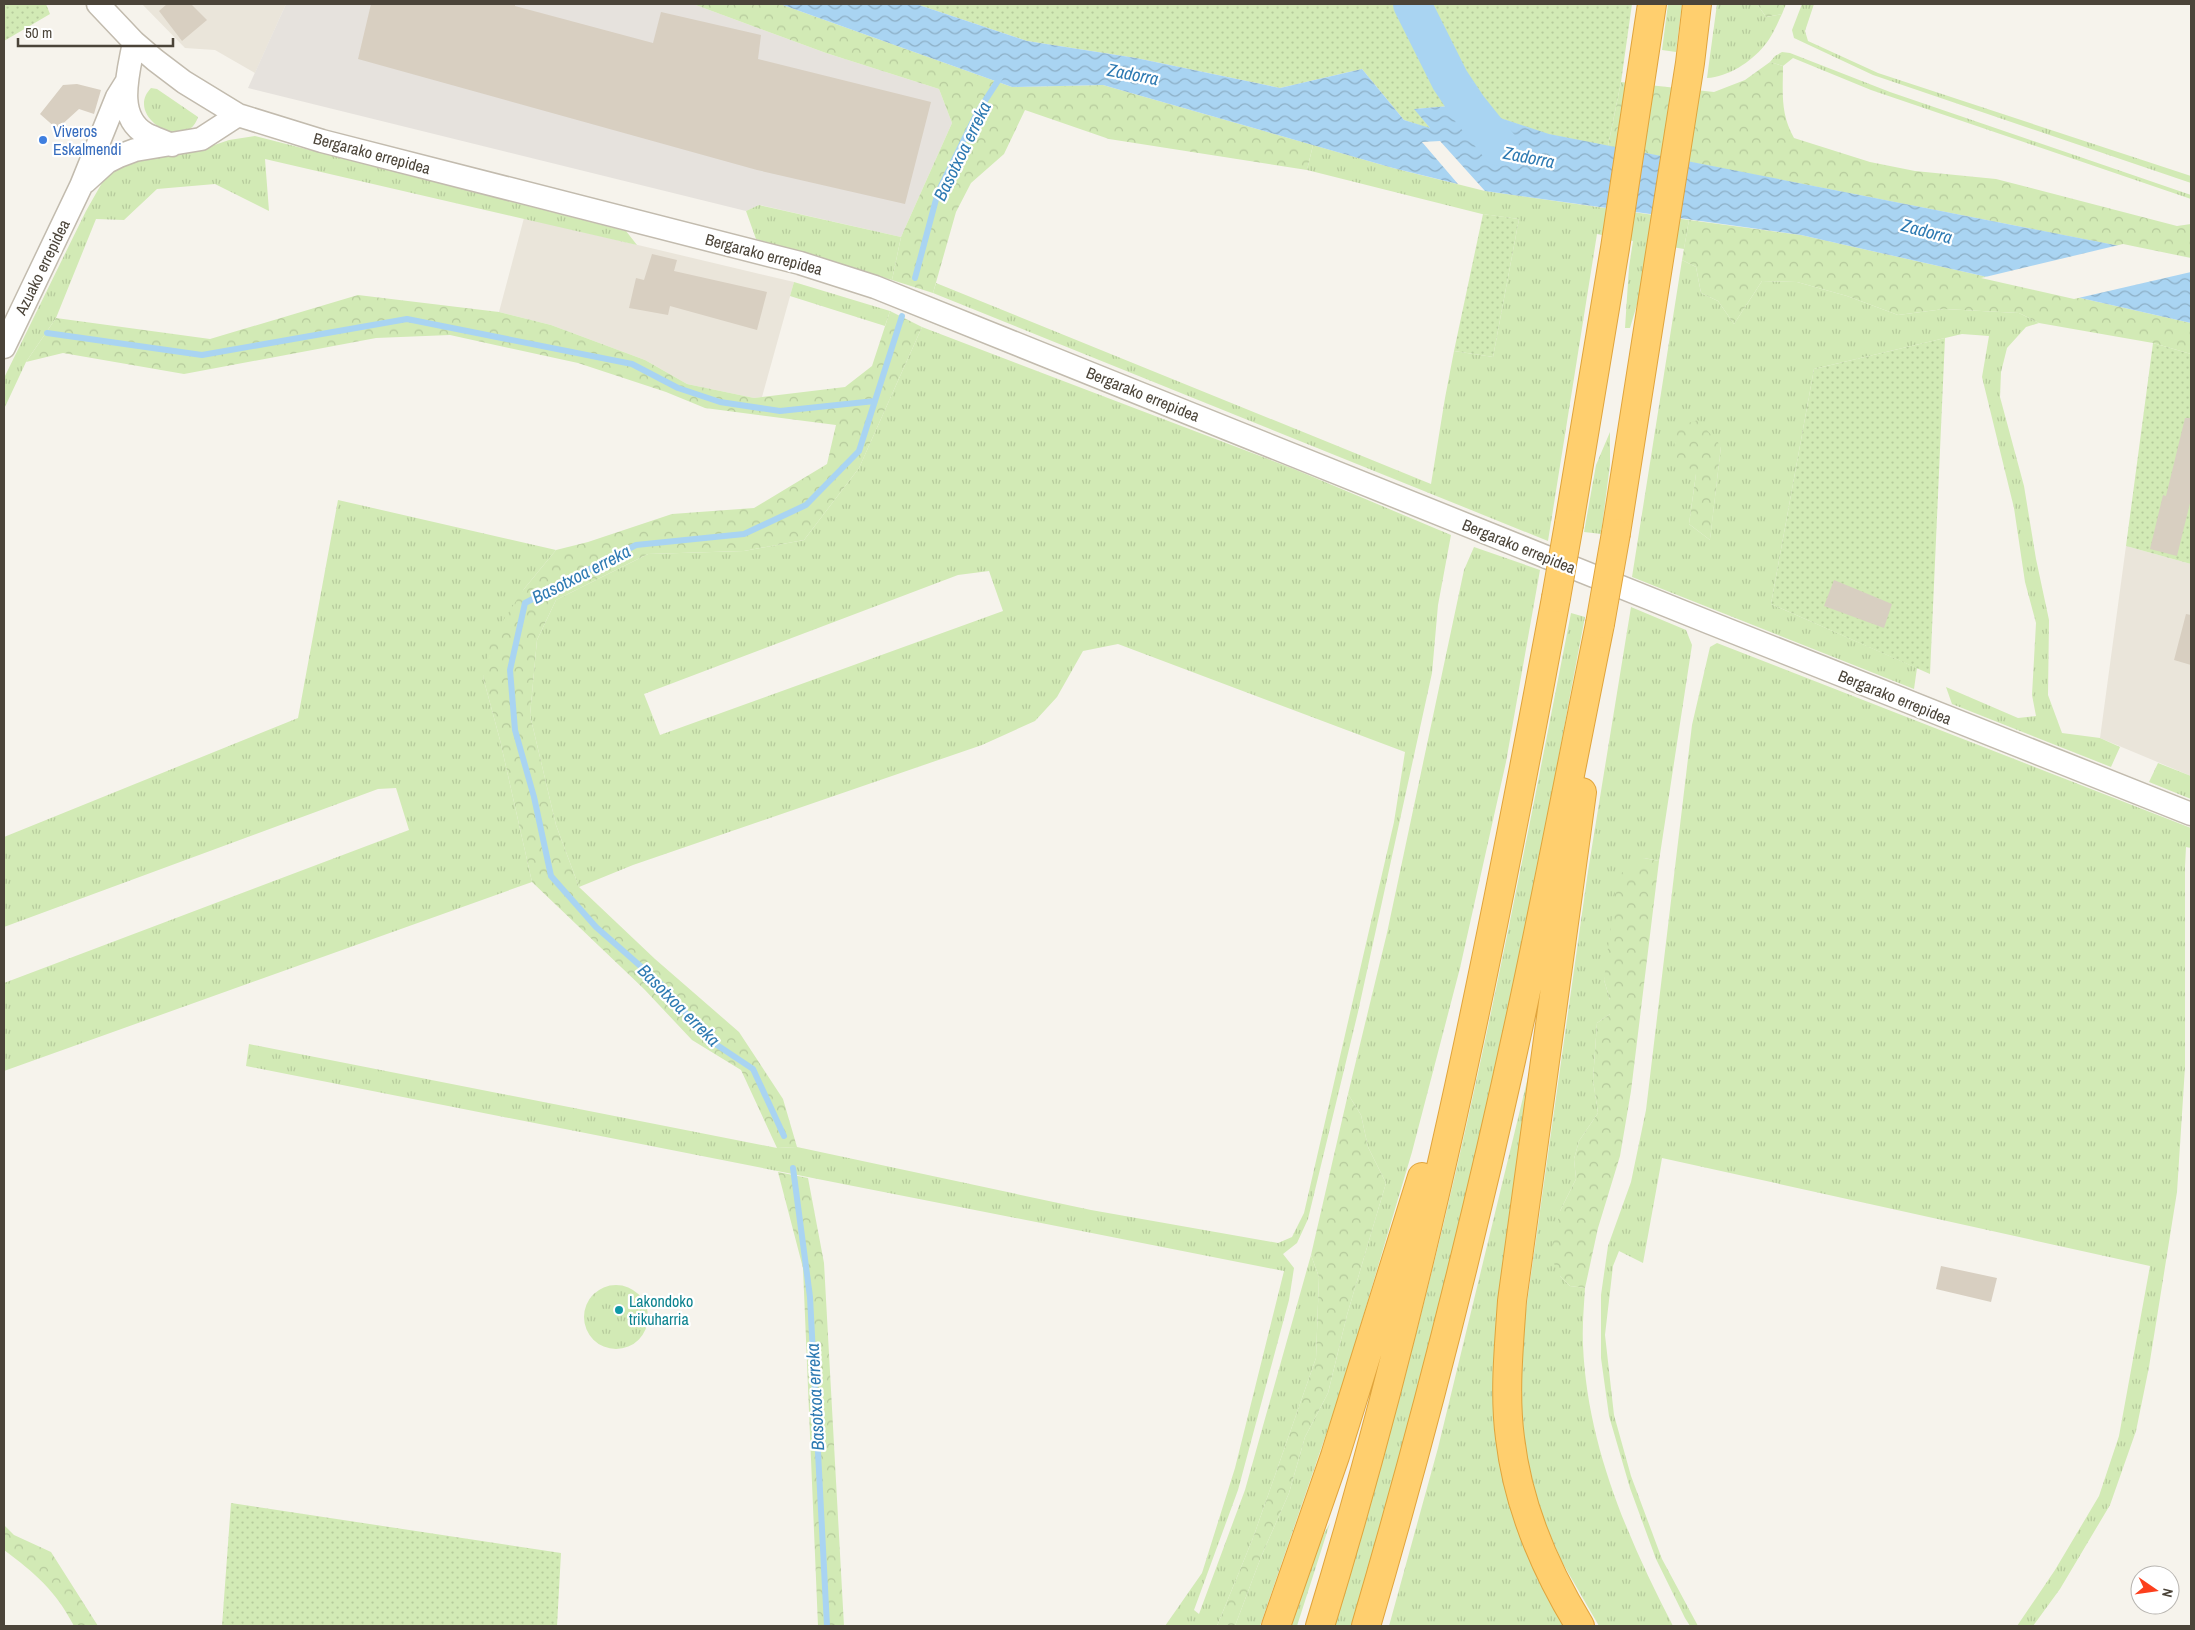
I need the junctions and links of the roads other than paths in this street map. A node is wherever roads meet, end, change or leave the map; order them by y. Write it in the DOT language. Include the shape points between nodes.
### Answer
graph roads {
  1 [pos="98,4"];
  2 [pos="1652,4"];
  3 [pos="1697,4"];
  4 [pos="134,42"];
  5 [pos="127,82"];
  6 [pos="238,115"];
  7 [pos="173,145"];
  8 [pos="81,186"];
  9 [pos="4,347"];
  10 [pos="1600,624"];
  11 [pos="2191,814"];
  12 [pos="1481,987"];
  13 [pos="1276,1626"];
  14 [pos="1320,1626"];
  15 [pos="1366,1626"];
  16 [pos="1580,1626"];
  1 -- 4 [label="street, Bergarako errepidea"];
  2 -- 12 [label="highway, bridge" via="1616,248 1569,524"];
  3 -- 10 [label="highway, bridge"];
  4 -- 5 [label="street"];
  4 -- 6 [label="street, Bergarako errepidea" via="184,82"];
  5 -- 7 [label="street" via="126,108 133,122 144,133"];
  5 -- 8 [label="street, Azuako errepidea" via="117,97"];
  6 -- 7 [label="street" via="201,139"];
  6 -- 11 [label="street, Bergarako errepidea" via="322,141 800,263 875,287"];
  7 -- 8 [label="street" via="135,150 119,156 107,162"];
  8 -- 9 [label="street, Azuako errepidea"];
  10 -- 15 [label="highway" via="1519,1024 1468,1244 1418,1444"];
  10 -- 16 [label="highway" via="1580,816 1512,1301 1507,1371 1510,1438 1520,1492 1540,1552"];
  12 -- 13 [label="highway" via="1335,1456"];
  12 -- 14 [label="highway" via="1416,1273"];
}
